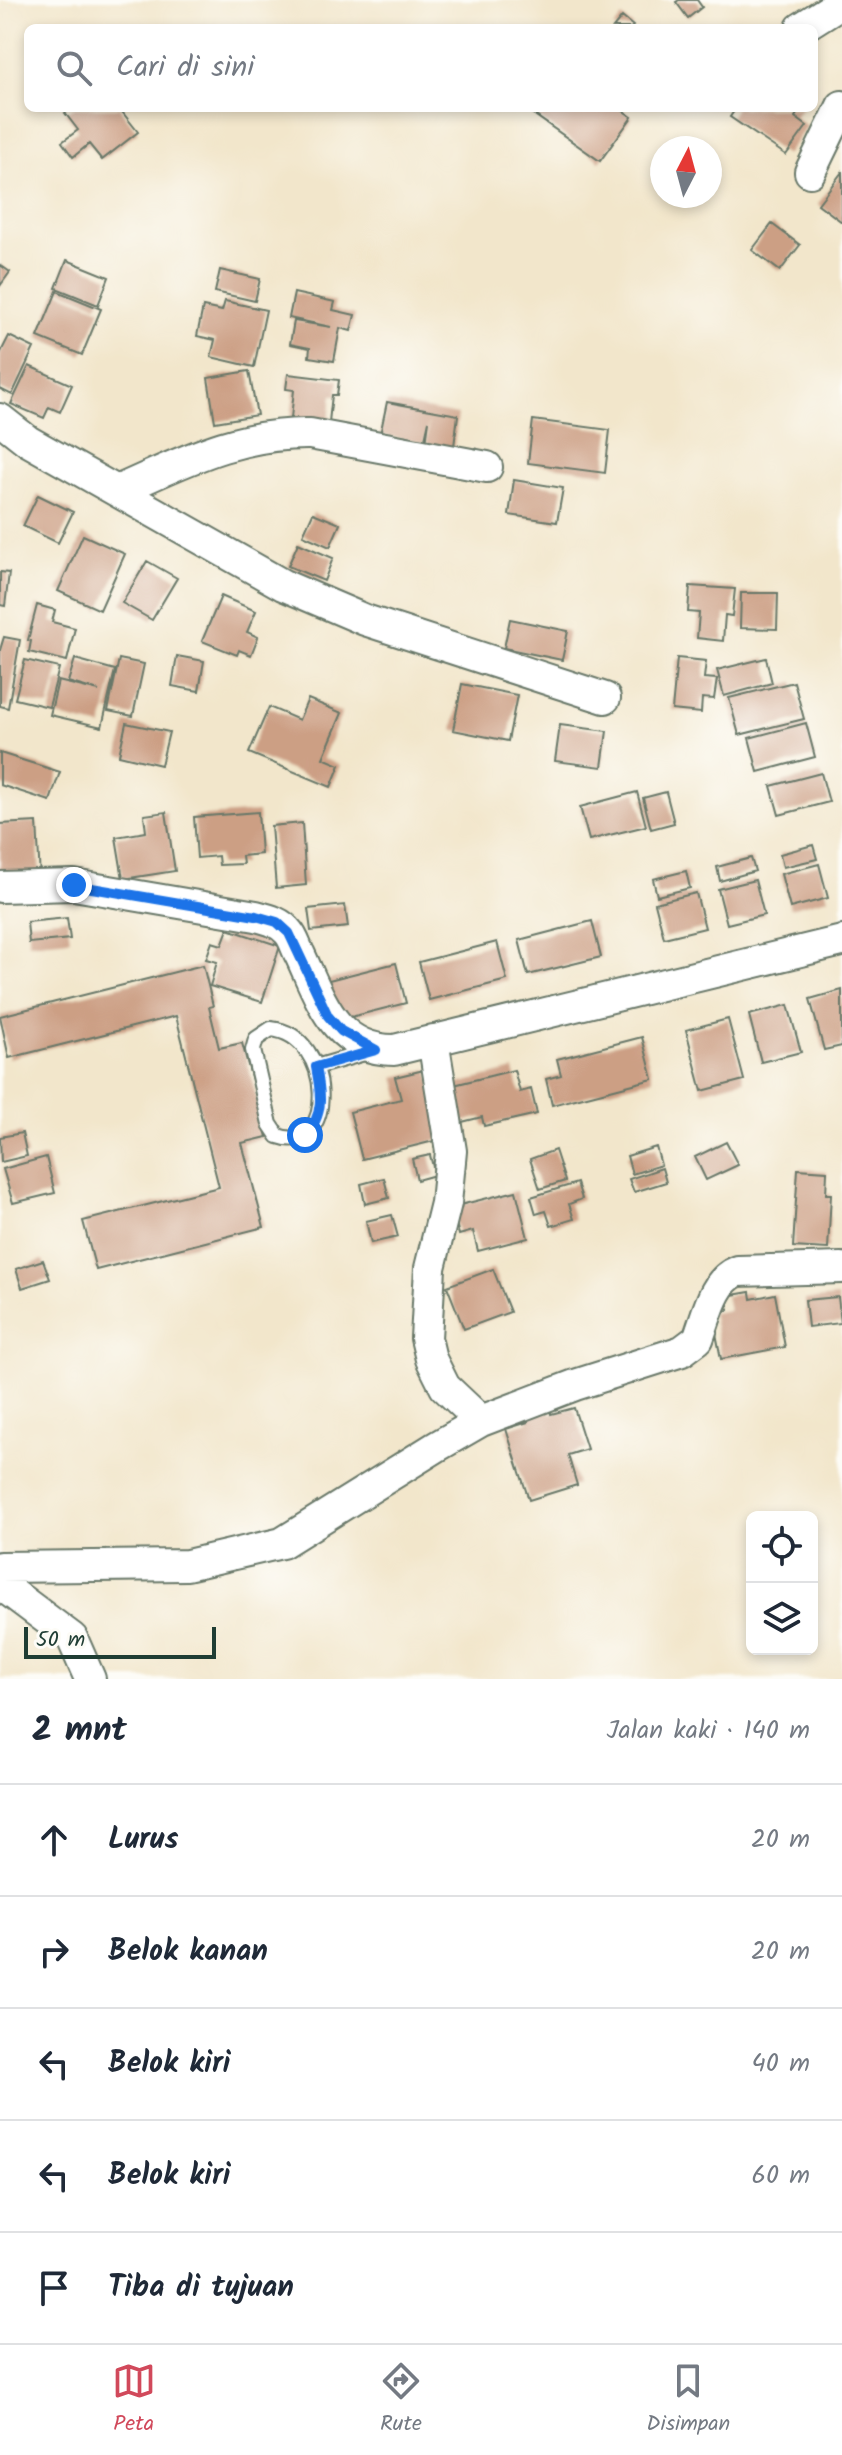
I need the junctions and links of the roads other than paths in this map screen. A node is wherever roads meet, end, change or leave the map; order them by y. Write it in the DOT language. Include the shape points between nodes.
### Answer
graph roads {
  1 [pos="842,2"];
  2 [pos="807,24"];
  3 [pos="842,106"];
  4 [pos="810,172"];
  5 [pos="0,419"];
  6 [pos="487,467"];
  7 [pos="117,491"];
  8 [pos="605,698"];
  9 [pos="0,887"];
  10 [pos="842,941"];
  11 [pos="433,1040"];
  12 [pos="376,1050"];
  13 [pos="316,1067"];
  14 [pos="842,1268"];
  15 [pos="481,1421"];
  16 [pos="0,1567"];
  17 [pos="0,1584"];
  18 [pos="90,1679"];
  1 -- 2 [label="street"];
  3 -- 4 [label="street"];
  5 -- 7 [label="street" via="28,441"];
  6 -- 7 [label="street" via="286,434 224,444"];
  7 -- 8 [label="street" via="283,585 351,614"];
  9 -- 12 [label="street" via="74,885 277,922 289,933 328,1016 341,1031"];
  10 -- 11 [label="street"];
  11 -- 12 [label="street"];
  11 -- 15 [label="street" via="451,1151 446,1203 430,1268 426,1338 445,1387"];
  12 -- 13 [label="lane"];
  13 -- 13 [label="lane" via="318,1120 297,1140 278,1136 270,1124 253,1050 256,1039 271,1029 286,1030 307,1047"];
  14 -- 15 [label="street" via="731,1273 721,1282 698,1339 682,1351"];
  15 -- 16 [label="street" via="282,1543 187,1565"];
  17 -- 18 [label="street" via="72,1638"];
}
